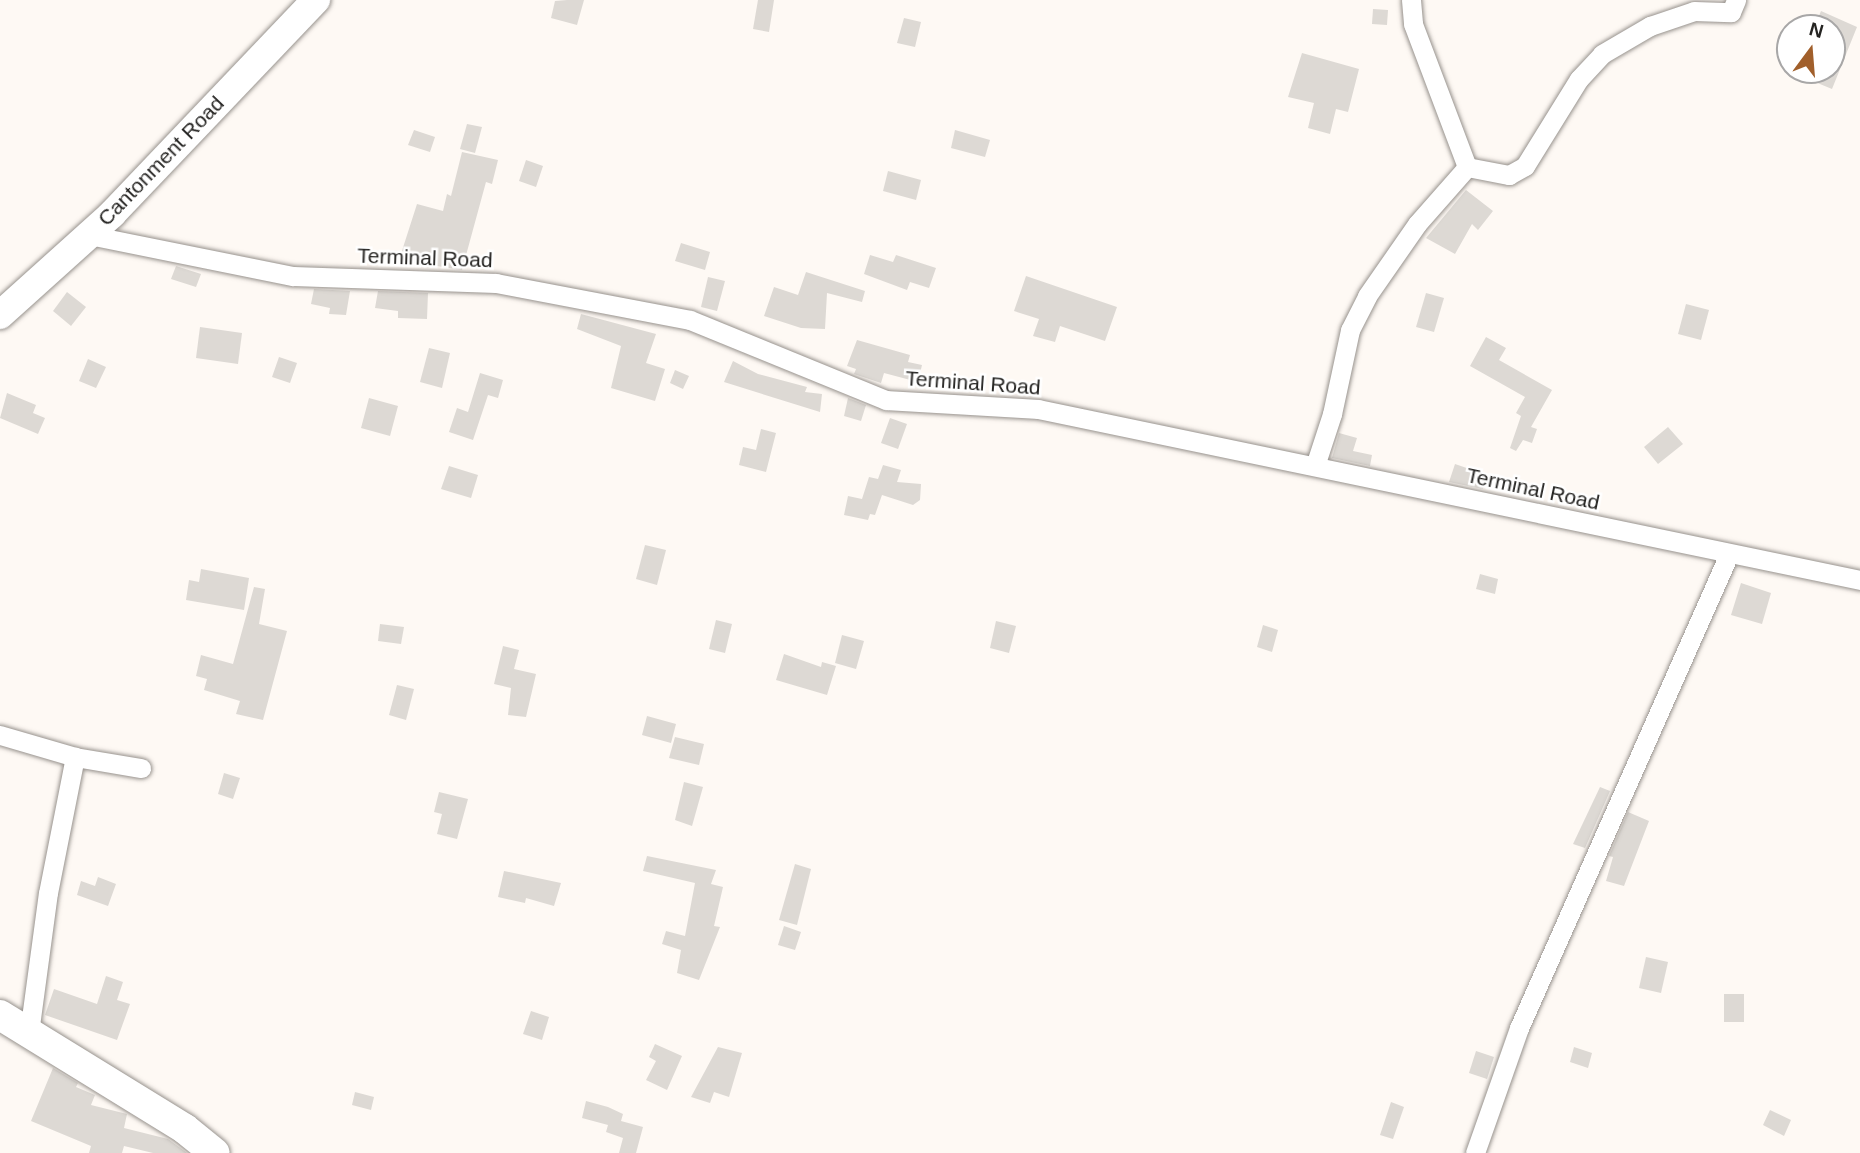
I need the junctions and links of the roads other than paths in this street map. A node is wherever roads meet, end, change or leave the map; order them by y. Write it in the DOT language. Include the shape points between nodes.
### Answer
graph roads {
  1 [pos="316,0"];
  2 [pos="1410,0"];
  3 [pos="1736,0"];
  4 [pos="1467,167"];
  5 [pos="89,235"];
  6 [pos="0,315"];
  7 [pos="1315,466"];
  8 [pos="1729,554"];
  9 [pos="1860,580"];
  10 [pos="0,735"];
  11 [pos="75,757"];
  12 [pos="141,768"];
  13 [pos="0,1015"];
  14 [pos="29,1033"];
  15 [pos="184,1141"];
  16 [pos="215,1153"];
  17 [pos="1475,1153"];
  1 -- 5 [label="street, Cantonment Road"];
  2 -- 4 [label="street" via="1413,24"];
  3 -- 4 [label="street" via="1731,12 1694,11 1650,26 1602,54 1579,79 1548,134 1509,175"];
  4 -- 7 [label="street" via="1417,224 1367,296 1350,330"];
  5 -- 6 [label="street, Cantonment Road"];
  5 -- 7 [label="street, Terminal Road" via="293,276 496,283 690,320 886,400 1038,409"];
  7 -- 8 [label="street, Terminal Road"];
  8 -- 9 [label="street, Terminal Road"];
  8 -- 17 [label="street" via="1519,1028"];
  10 -- 11 [label="street"];
  11 -- 12 [label="street"];
  11 -- 14 [label="street" via="48,893"];
  13 -- 14 [label="main road"];
  14 -- 15 [label="main road"];
  15 -- 16 [label="main road"];
}
